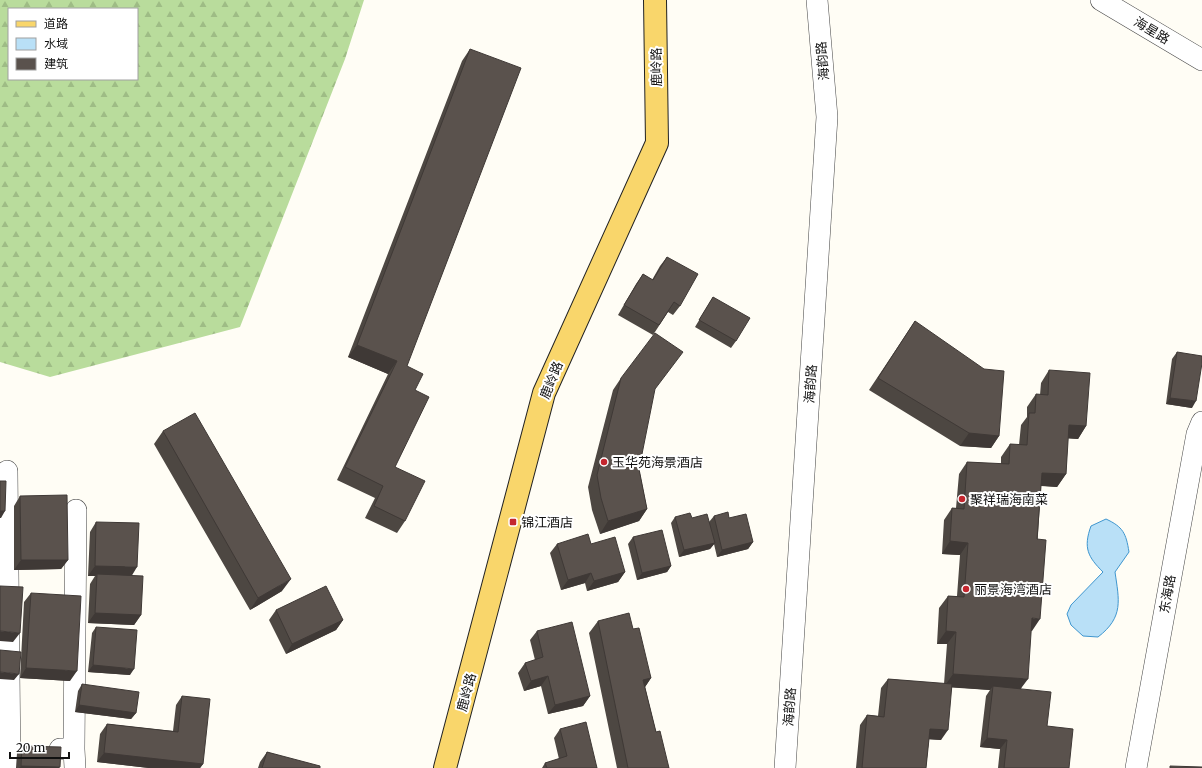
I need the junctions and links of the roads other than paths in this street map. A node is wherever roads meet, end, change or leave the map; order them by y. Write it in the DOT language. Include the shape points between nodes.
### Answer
graph roads {
  1 [pos="655,0"];
  2 [pos="817,0"];
  3 [pos="1101,0"];
  4 [pos="1202,60"];
  5 [pos="1202,422"];
  6 [pos="6,471"];
  7 [pos="76,510"];
  8 [pos="7,756"];
  9 [pos="75,758"];
  10 [pos="445,768"];
  11 [pos="785,768"];
  12 [pos="1136,768"];
  1 -- 10 [label="main road, 鹿岭路" via="657,143 544,393"];
  2 -- 11 [label="street, 海韵路" via="828,117"];
  3 -- 4 [label="street, 海星路"];
  5 -- 12 [label="street, 东海路" via="1196,434"];
  6 -- 8 [label="street"];
  7 -- 9 [label="street"];
  8 -- 9 [label="street" via="35,749"];
}
